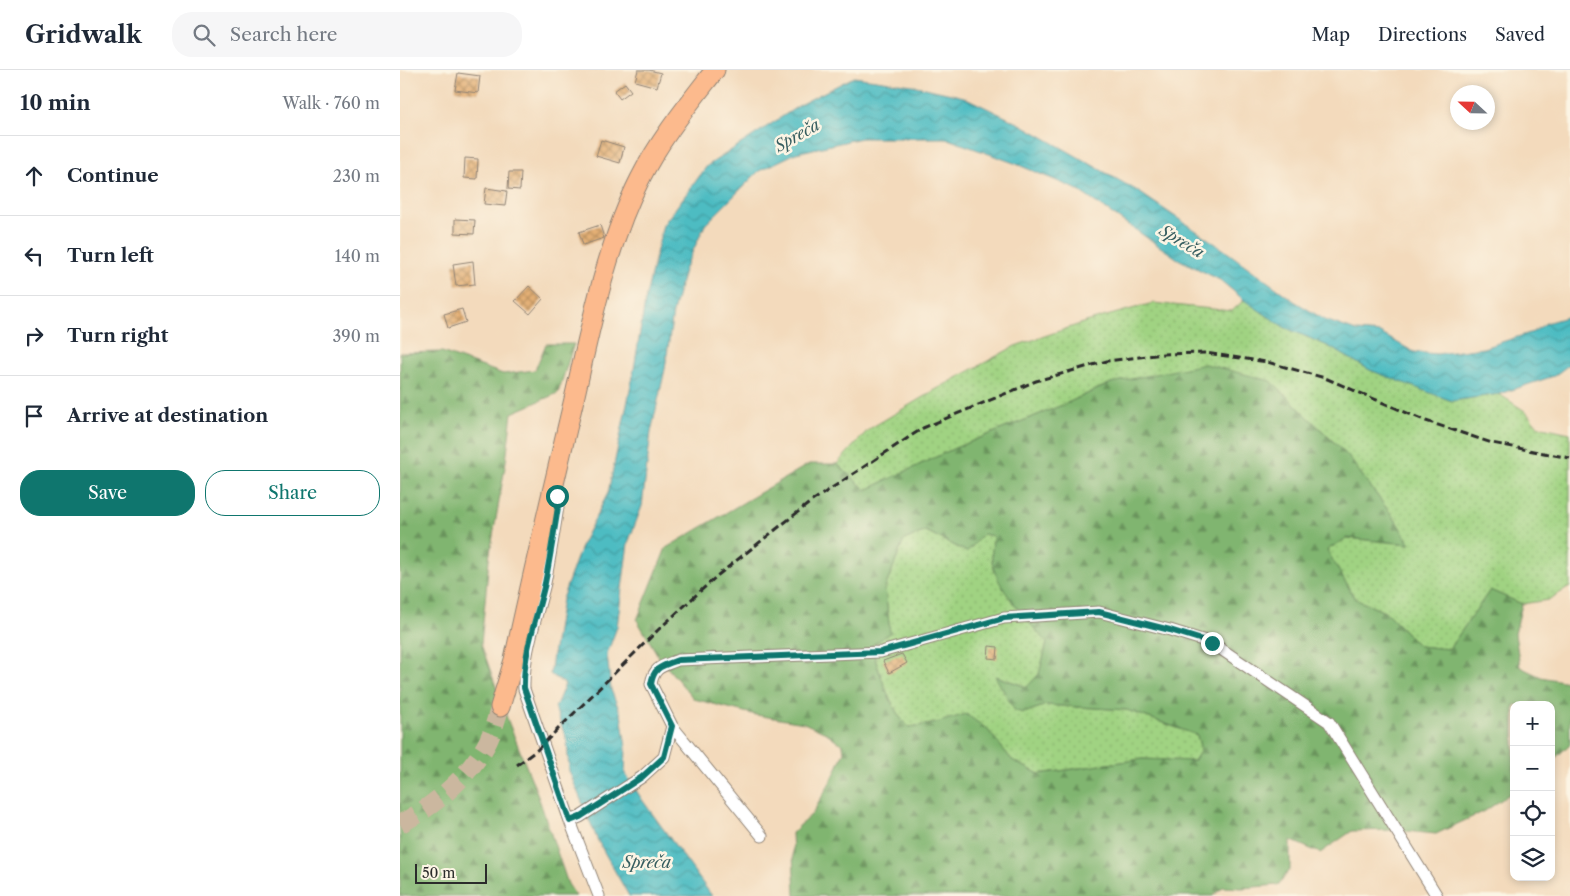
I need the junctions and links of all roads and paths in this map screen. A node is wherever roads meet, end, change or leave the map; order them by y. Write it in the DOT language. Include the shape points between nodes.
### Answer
graph roads {
  1 [pos="715,70"];
  2 [pos="552,491"];
  3 [pos="500,707"];
  4 [pos="672,726"];
  5 [pos="575,819"];
  6 [pos="762,836"];
  7 [pos="599,896"];
  8 [pos="1437,896"];
  1 -- 2 [label="main road" via="653,156 627,209 602,285"];
  2 -- 3 [label="main road" via="514,660"];
  2 -- 5 [label="street" via="557,496 558,507 524,688"];
  4 -- 5 [label="street" via="664,757 642,777"];
  4 -- 6 [label="street"];
  4 -- 8 [label="street" via="651,684 657,668 678,660 881,652 1004,618 1099,612 1212,643 1329,722"];
  5 -- 7 [label="street"];
}
